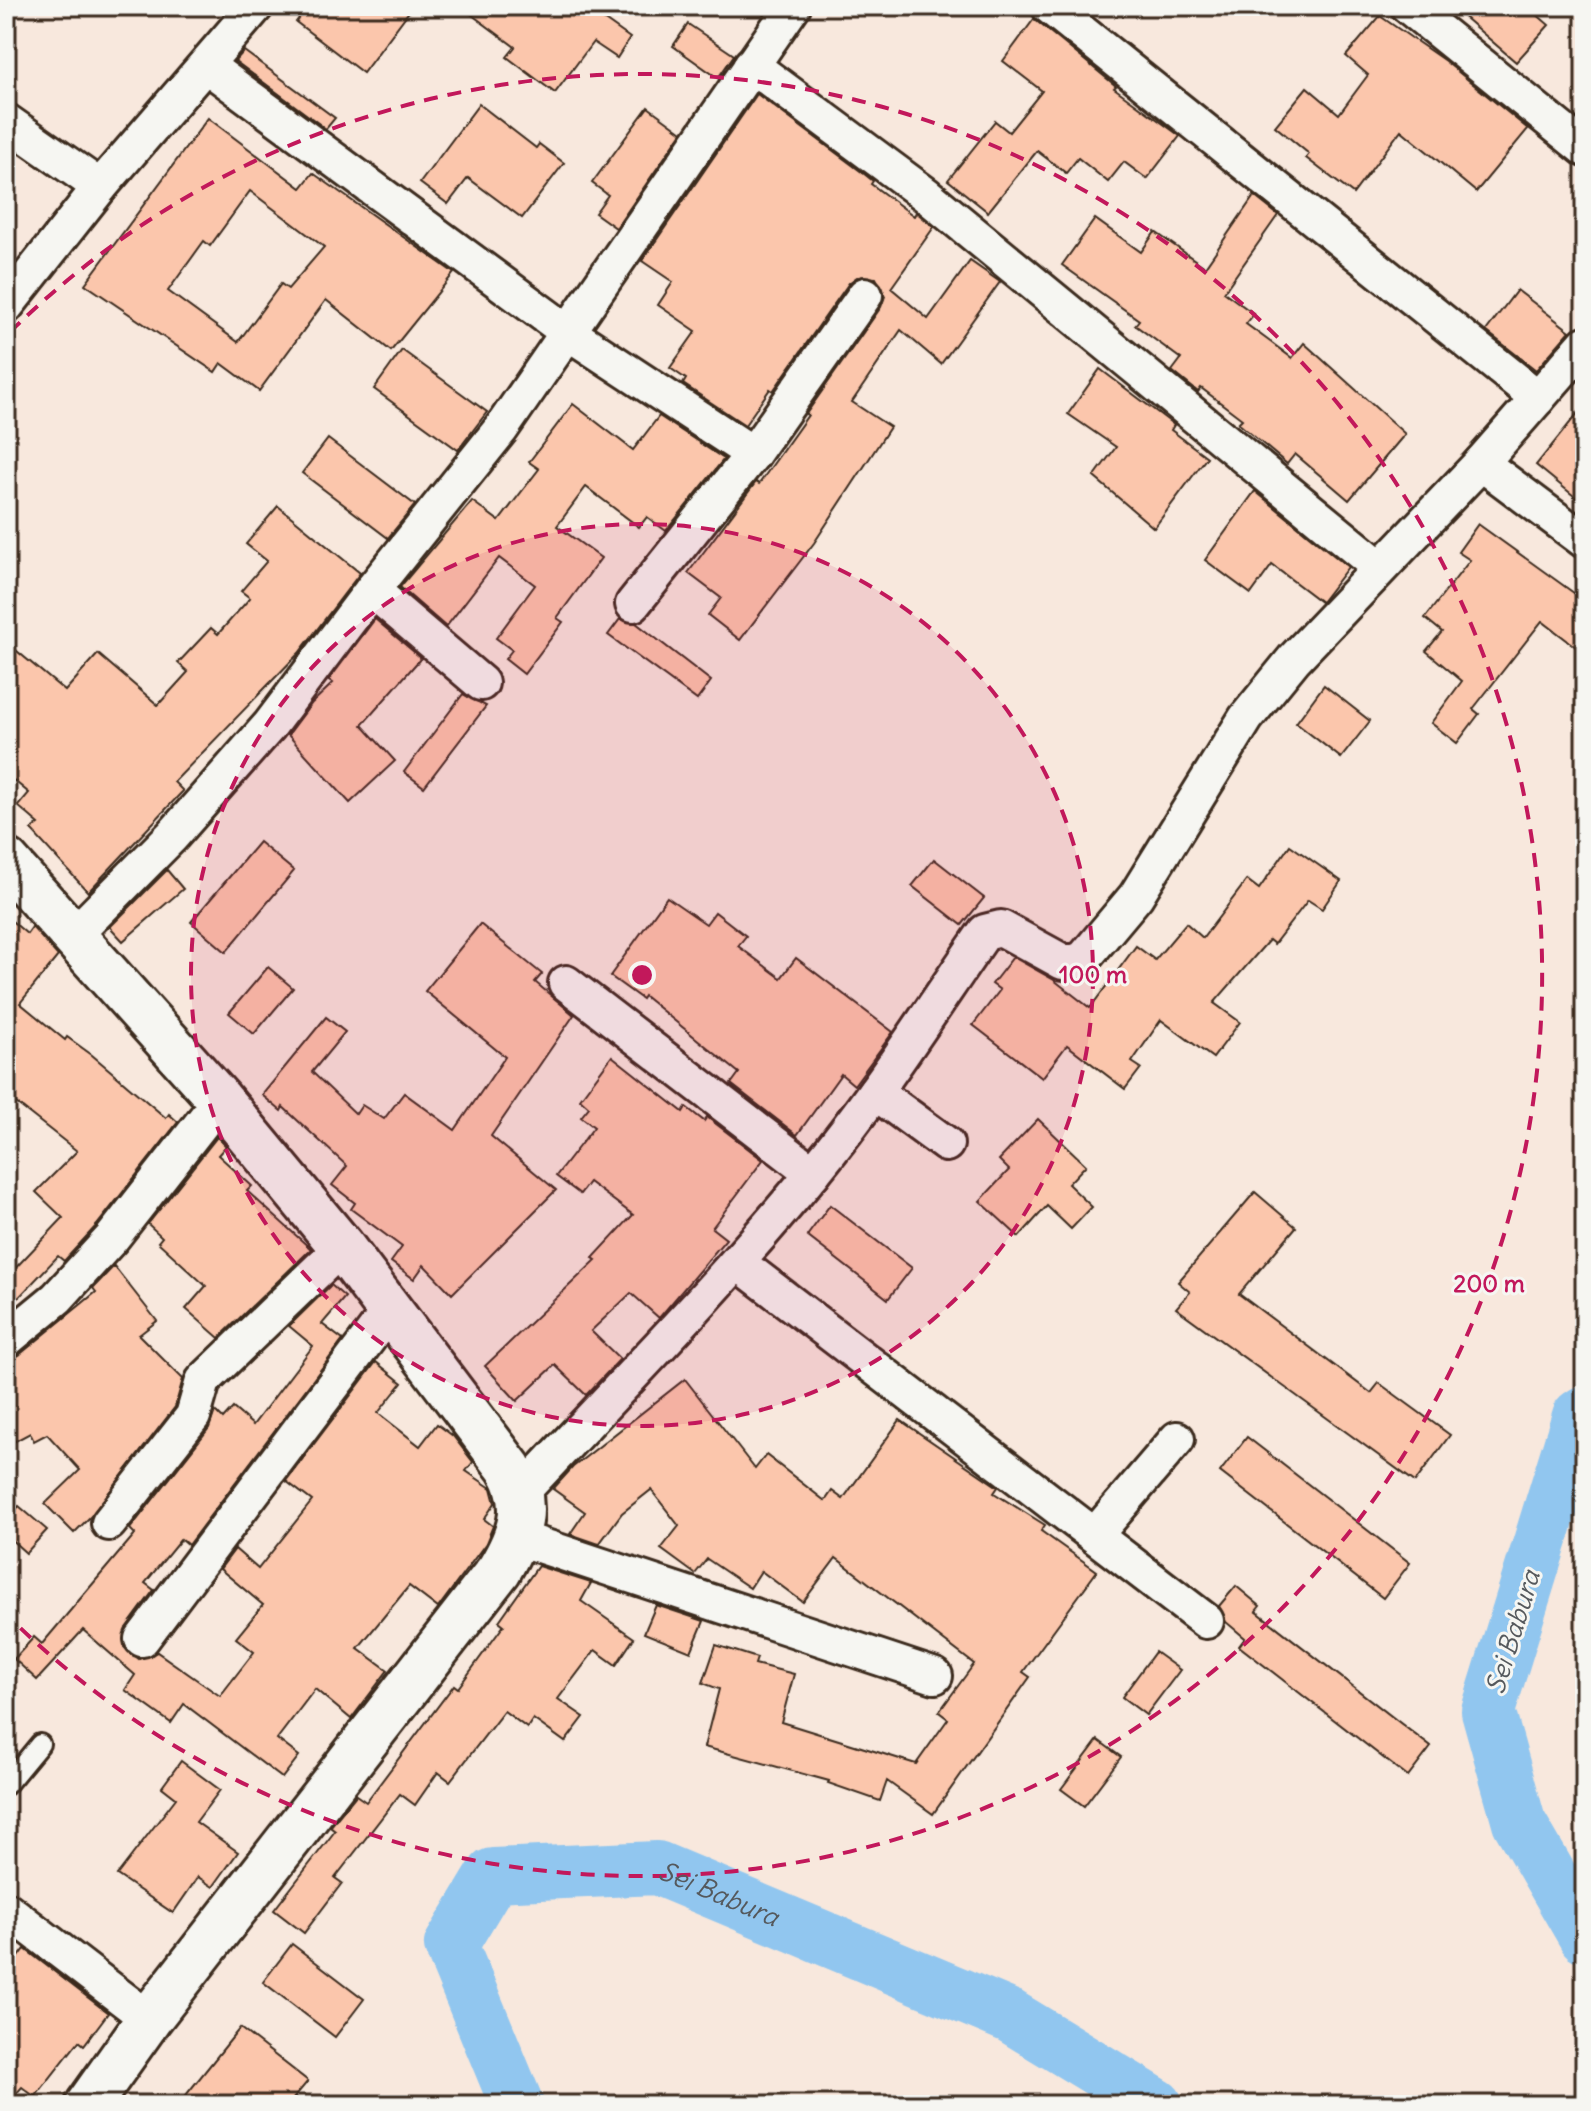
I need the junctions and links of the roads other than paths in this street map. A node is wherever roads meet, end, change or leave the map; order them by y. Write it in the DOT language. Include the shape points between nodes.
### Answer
graph roads {
  1 [pos="256,6"];
  2 [pos="793,6"];
  3 [pos="1049,6"];
  4 [pos="1408,6"];
  5 [pos="751,65"];
  6 [pos="207,66"];
  7 [pos="6,121"];
  8 [pos="1585,149"];
  9 [pos="100,187"];
  10 [pos="865,295"];
  11 [pos="6,306"];
  12 [pos="569,333"];
  13 [pos="1585,344"];
  14 [pos="1538,398"];
  15 [pos="753,454"];
  16 [pos="1481,463"];
  17 [pos="1585,541"];
  18 [pos="1380,568"];
  19 [pos="372,590"];
  20 [pos="633,604"];
  21 [pos="481,683"];
  22 [pos="6,861"];
  23 [pos="73,936"];
  24 [pos="566,983"];
  25 [pos="875,1092"];
  26 [pos="220,1100"];
  27 [pos="946,1144"];
  28 [pos="813,1173"];
  29 [pos="342,1247"];
  30 [pos="737,1262"];
  31 [pos="390,1310"];
  32 [pos="6,1340"];
  33 [pos="1177,1439"];
  34 [pos="521,1493"];
  35 [pos="109,1523"];
  36 [pos="1095,1535"];
  37 [pos="518,1538"];
  38 [pos="1206,1621"];
  39 [pos="142,1639"];
  40 [pos="935,1676"];
  41 [pos="40,1744"];
  42 [pos="6,1785"];
  43 [pos="6,1909"];
  44 [pos="149,2019"];
  45 [pos="88,2105"];
  1 -- 6 [label="street"];
  2 -- 5 [label="street"];
  3 -- 14 [label="street"];
  4 -- 8 [label="street"];
  5 -- 12 [label="street"];
  5 -- 18 [label="street" via="925,194"];
  6 -- 9 [label="street"];
  6 -- 12 [label="street"];
  7 -- 9 [label="street"];
  9 -- 11 [label="street"];
  10 -- 15 [label="street"];
  12 -- 15 [label="street"];
  12 -- 19 [label="street" via="501,429"];
  13 -- 14 [label="street"];
  14 -- 16 [label="street"];
  15 -- 20 [label="street"];
  16 -- 17 [label="street"];
  16 -- 18 [label="street"];
  18 -- 25 [label="street" via="1246,718 1136,896 1084,958 1063,962 1001,928 985,932"];
  19 -- 21 [label="street"];
  19 -- 23 [label="street" via="270,725 172,836"];
  22 -- 23 [label="main road"];
  23 -- 26 [label="main road"];
  24 -- 28 [label="street"];
  25 -- 27 [label="street"];
  25 -- 28 [label="street"];
  26 -- 29 [label="main road"];
  26 -- 32 [label="street" via="112,1238 57,1298"];
  28 -- 30 [label="street"];
  29 -- 31 [label="main road"];
  29 -- 35 [label="street" via="203,1381 193,1416"];
  30 -- 34 [label="street"];
  30 -- 36 [label="street"];
  31 -- 34 [label="main road" via="509,1468"];
  31 -- 39 [label="street"];
  33 -- 36 [label="street"];
  34 -- 37 [label="main road"];
  36 -- 38 [label="street"];
  37 -- 40 [label="street"];
  37 -- 44 [label="main road" via="499,1570"];
  41 -- 42 [label="lane"];
  43 -- 44 [label="street"];
  44 -- 45 [label="main road"];
}
